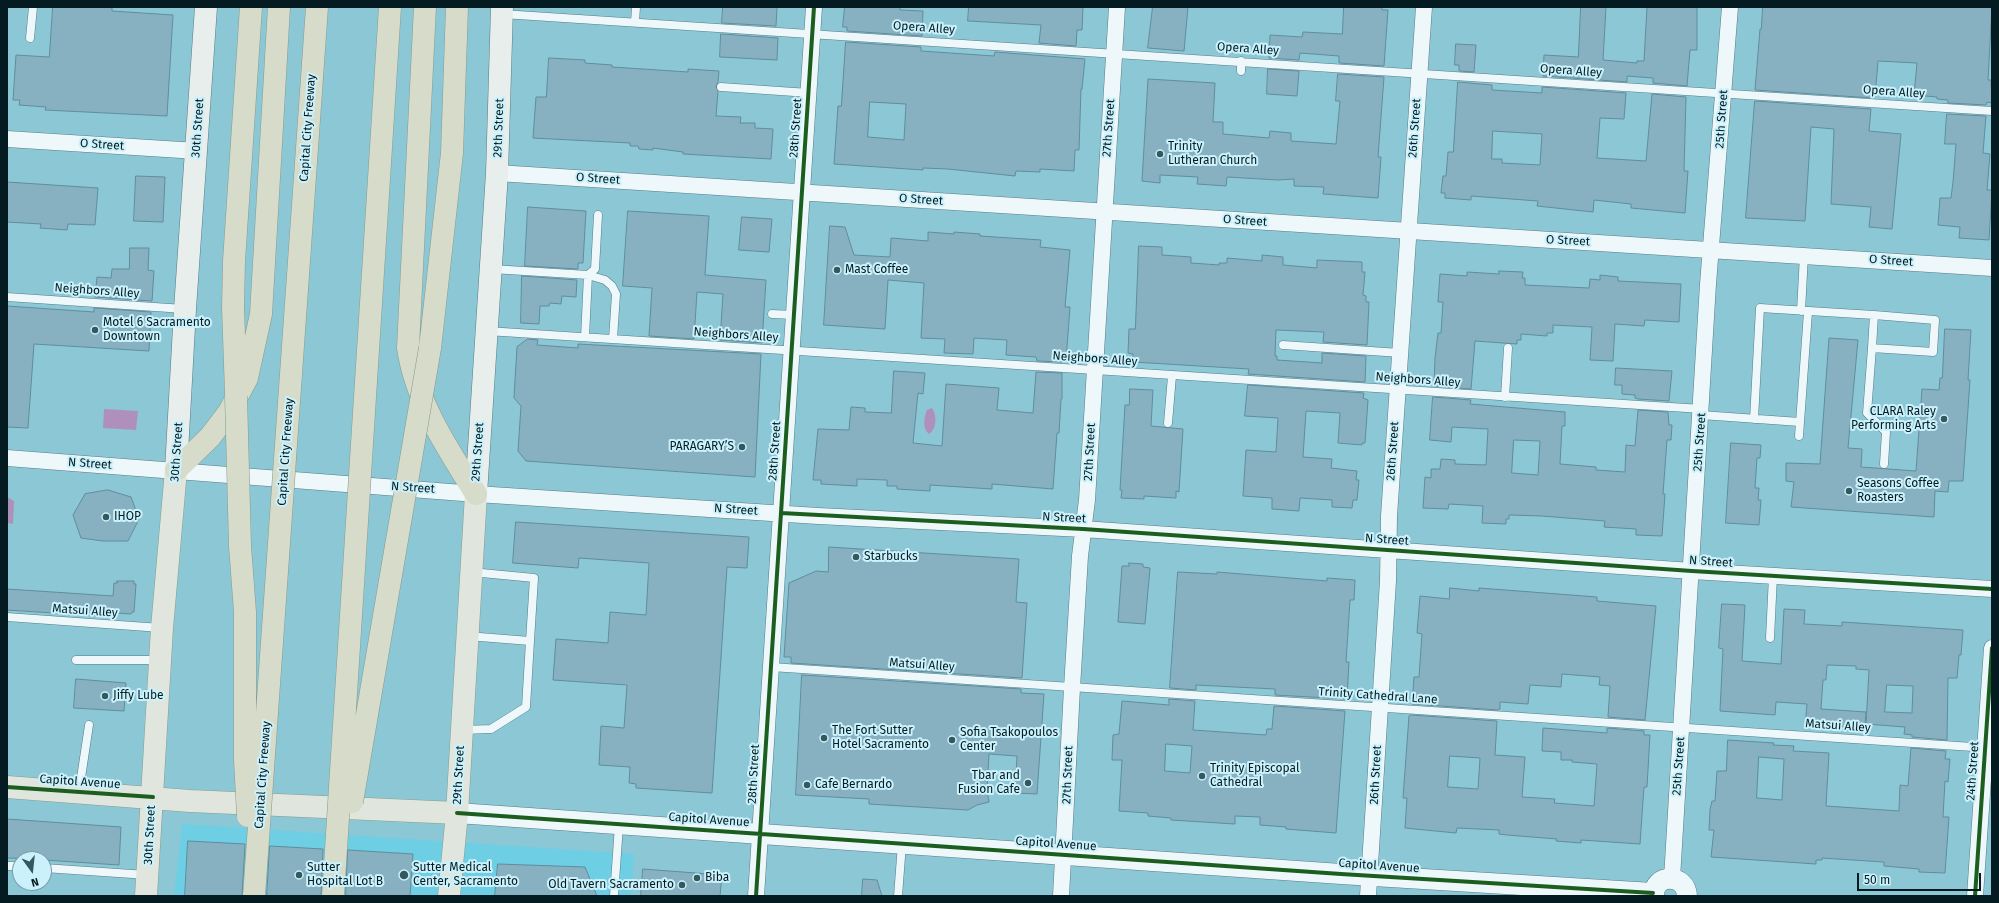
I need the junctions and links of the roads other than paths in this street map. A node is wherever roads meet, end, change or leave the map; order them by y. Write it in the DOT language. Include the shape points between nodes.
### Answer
graph roads {
  1 [pos="33,7"];
  2 [pos="206,7"];
  3 [pos="251,7"];
  4 [pos="279,7"];
  5 [pos="317,7"];
  6 [pos="390,7"];
  7 [pos="425,7"];
  8 [pos="457,7"];
  9 [pos="636,7"];
  10 [pos="814,7"];
  11 [pos="1117,7"];
  12 [pos="1424,7"];
  13 [pos="1730,7"];
  14 [pos="502,10"];
  15 [pos="635,22"];
  16 [pos="812,33"];
  17 [pos="30,38"];
  18 [pos="1114,53"];
  19 [pos="1241,61"];
  20 [pos="1240,71"];
  21 [pos="1419,73"];
  22 [pos="721,87"];
  23 [pos="809,93"];
  24 [pos="1724,93"];
  25 [pos="1992,110"];
  26 [pos="7,139"];
  27 [pos="197,151"];
  28 [pos="497,173"];
  29 [pos="802,192"];
  30 [pos="1104,212"];
  31 [pos="598,215"];
  32 [pos="1408,232"];
  33 [pos="1712,250"];
  34 [pos="1804,256"];
  35 [pos="1992,268"];
  36 [pos="491,269"];
  37 [pos="588,275"];
  38 [pos="7,297"];
  39 [pos="185,309"];
  40 [pos="1804,312"];
  41 [pos="772,314"];
  42 [pos="794,315"];
  43 [pos="1874,315"];
  44 [pos="487,331"];
  45 [pos="715,336"];
  46 [pos="585,337"];
  47 [pos="613,339"];
  48 [pos="714,345"];
  49 [pos="1282,346"];
  50 [pos="1508,348"];
  51 [pos="1872,348"];
  52 [pos="792,350"];
  53 [pos="1400,353"];
  54 [pos="1095,371"];
  55 [pos="1172,376"];
  56 [pos="1397,390"];
  57 [pos="1505,397"];
  58 [pos="1702,412"];
  59 [pos="1754,419"];
  60 [pos="1800,422"];
  61 [pos="1168,423"];
  62 [pos="1799,436"];
  63 [pos="7,458"];
  64 [pos="1884,464"];
  65 [pos="176,470"];
  66 [pos="476,494"];
  67 [pos="781,513"];
  68 [pos="1083,529"];
  69 [pos="1389,549"];
  70 [pos="1692,571"];
  71 [pos="471,572"];
  72 [pos="1773,576"];
  73 [pos="1992,589"];
  74 [pos="7,617"];
  75 [pos="162,628"];
  76 [pos="467,636"];
  77 [pos="1770,638"];
  78 [pos="530,641"];
  79 [pos="1992,648"];
  80 [pos="76,660"];
  81 [pos="160,660"];
  82 [pos="771,667"];
  83 [pos="1072,688"];
  84 [pos="1380,708"];
  85 [pos="89,725"];
  86 [pos="1682,728"];
  87 [pos="461,730"];
  88 [pos="1988,748"];
  89 [pos="7,787"];
  90 [pos="79,792"];
  91 [pos="152,797"];
  92 [pos="1987,811"];
  93 [pos="457,813"];
  94 [pos="619,824"];
  95 [pos="761,834"];
  96 [pos="902,844"];
  97 [pos="1064,854"];
  98 [pos="52,869"];
  99 [pos="1370,876"];
  100 [pos="1672,878"];
  101 [pos="147,885"];
  102 [pos="1654,895"];
  103 [pos="253,896"];
  104 [pos="334,896"];
  105 [pos="450,896"];
  106 [pos="614,896"];
  107 [pos="756,896"];
  108 [pos="898,896"];
  109 [pos="1061,896"];
  110 [pos="1368,896"];
  111 [pos="1690,896"];
  112 [pos="1975,896"];
  1 -- 17 [label="lane"];
  2 -- 27 [label="main road, 30th Street"];
  3 -- 103 [label="highway, bridge" via="233,307 240,546 245,612 245,760"];
  4 -- 65 [label="highway" via="261,314 248,378 229,412 210,437"];
  5 -- 103 [label="highway, Capital City Freeway, bridge"];
  6 -- 104 [label="highway, bridge"];
  7 -- 66 [label="highway" via="408,348 414,377 434,425"];
  8 -- 104 [label="highway, bridge" via="452,154 430,348"];
  9 -- 15 [label="lane"];
  10 -- 16 [label="street, 28th Street"];
  11 -- 18 [label="street, 27th Street"];
  12 -- 21 [label="street, 26th Street"];
  13 -- 24 [label="street, 25th Street"];
  14 -- 15 [label="lane, Opera Alley"];
  14 -- 28 [label="main road, 29th Street"];
  15 -- 16 [label="lane, Opera Alley"];
  16 -- 18 [label="lane, Opera Alley"];
  16 -- 23 [label="street, 28th Street"];
  18 -- 19 [label="lane, Opera Alley"];
  18 -- 30 [label="street, 27th Street"];
  19 -- 20 [label="lane"];
  19 -- 21 [label="lane, Opera Alley"];
  21 -- 24 [label="lane, Opera Alley"];
  21 -- 32 [label="street, 26th Street"];
  22 -- 23 [label="lane"];
  23 -- 29 [label="street, 28th Street"];
  24 -- 25 [label="lane, Opera Alley"];
  24 -- 33 [label="street, 25th Street"];
  26 -- 27 [label="street, O Street"];
  27 -- 39 [label="main road, 30th Street"];
  28 -- 29 [label="street, O Street"];
  28 -- 36 [label="main road, 29th Street"];
  29 -- 30 [label="street, O Street"];
  29 -- 42 [label="street, 28th Street"];
  30 -- 32 [label="street, O Street"];
  30 -- 54 [label="street, 27th Street"];
  31 -- 37 [label="lane" via="595,269"];
  32 -- 33 [label="street, O Street"];
  32 -- 53 [label="street, 26th Street"];
  33 -- 34 [label="street, O Street"];
  33 -- 58 [label="street, 25th Street"];
  34 -- 35 [label="street, O Street"];
  34 -- 40 [label="lane"];
  36 -- 37 [label="lane"];
  36 -- 44 [label="main road, 29th Street"];
  37 -- 46 [label="lane"];
  37 -- 47 [label="lane" via="605,280 614,289"];
  38 -- 39 [label="lane, Neighbors Alley"];
  39 -- 65 [label="main road, 30th Street"];
  40 -- 43 [label="lane"];
  40 -- 59 [label="lane" via="1760,308"];
  40 -- 60 [label="lane"];
  41 -- 42 [label="lane"];
  42 -- 52 [label="street, 28th Street"];
  43 -- 51 [label="lane"];
  43 -- 51 [label="lane" via="1935,320 1934,346 1933,352"];
  44 -- 46 [label="lane, Neighbors Alley"];
  44 -- 66 [label="main road, 29th Street"];
  45 -- 48 [label="lane"];
  46 -- 47 [label="lane, Neighbors Alley"];
  47 -- 48 [label="lane, Neighbors Alley"];
  48 -- 52 [label="lane, Neighbors Alley"];
  49 -- 53 [label="lane"];
  50 -- 57 [label="lane"];
  51 -- 64 [label="lane" via="1867,413 1886,432"];
  52 -- 54 [label="lane, Neighbors Alley"];
  52 -- 67 [label="street, 28th Street"];
  53 -- 56 [label="street, 26th Street"];
  54 -- 55 [label="lane, Neighbors Alley"];
  54 -- 68 [label="street, 27th Street"];
  55 -- 56 [label="lane, Neighbors Alley"];
  55 -- 61 [label="lane"];
  56 -- 57 [label="lane, Neighbors Alley"];
  56 -- 69 [label="street, 26th Street"];
  57 -- 58 [label="lane, Neighbors Alley"];
  58 -- 59 [label="lane, Neighbors Alley"];
  58 -- 70 [label="street, 25th Street"];
  59 -- 60 [label="lane, Neighbors Alley"];
  60 -- 62 [label="lane"];
  63 -- 65 [label="street, N Street"];
  65 -- 66 [label="street, N Street"];
  65 -- 75 [label="main road, 30th Street"];
  66 -- 67 [label="street, N Street"];
  66 -- 71 [label="main road, 29th Street"];
  67 -- 68 [label="street, N Street"];
  67 -- 82 [label="street, 28th Street"];
  68 -- 69 [label="street, N Street"];
  68 -- 83 [label="street, 27th Street"];
  69 -- 70 [label="street, N Street"];
  69 -- 84 [label="street, 26th Street"];
  70 -- 72 [label="street, N Street"];
  70 -- 86 [label="street, 25th Street"];
  71 -- 76 [label="main road, 29th Street"];
  71 -- 78 [label="lane" via="534,578"];
  72 -- 73 [label="street, N Street"];
  72 -- 77 [label="lane"];
  74 -- 75 [label="lane, Matsui Alley"];
  75 -- 81 [label="main road, 30th Street"];
  76 -- 78 [label="lane"];
  76 -- 87 [label="main road, 29th Street"];
  78 -- 87 [label="lane" via="526,707 491,729"];
  79 -- 88 [label="street, 24th Street"];
  80 -- 81 [label="lane"];
  81 -- 91 [label="main road, 30th Street"];
  82 -- 83 [label="lane, Matsui Alley"];
  82 -- 95 [label="street, 28th Street"];
  83 -- 84 [label="lane, Trinity Cathedral Lane"];
  83 -- 97 [label="street, 27th Street"];
  84 -- 86 [label="lane, Trinity Cathedral Lane"];
  84 -- 99 [label="street, 26th Street"];
  85 -- 90 [label="lane"];
  86 -- 88 [label="lane, Matsui Alley"];
  86 -- 100 [label="street, 25th Street"];
  87 -- 93 [label="main road, 29th Street"];
  88 -- 92 [label="street, 24th Street"];
  89 -- 90 [label="main road, Capitol Avenue"];
  90 -- 91 [label="main road, Capitol Avenue"];
  91 -- 93 [label="main road, Capitol Avenue"];
  91 -- 101 [label="main road, 30th Street"];
  92 -- 112 [label="street, 24th Street"];
  93 -- 94 [label="street, Capitol Avenue"];
  93 -- 105 [label="main road, 29th Street"];
  94 -- 95 [label="street, Capitol Avenue"];
  94 -- 106 [label="lane"];
  95 -- 96 [label="street, Capitol Avenue"];
  95 -- 107 [label="street, 28th Street"];
  96 -- 97 [label="street, Capitol Avenue"];
  96 -- 108 [label="lane"];
  97 -- 99 [label="street, Capitol Avenue"];
  97 -- 109 [label="street, 27th Street"];
  98 -- 101 [label="lane"];
  99 -- 102 [label="street, Capitol Avenue"];
  99 -- 110 [label="street, 26th Street"];
  100 -- 102 [label="street" via="1660,881 1656,885"];
  100 -- 111 [label="street" via="1683,883"];
}
